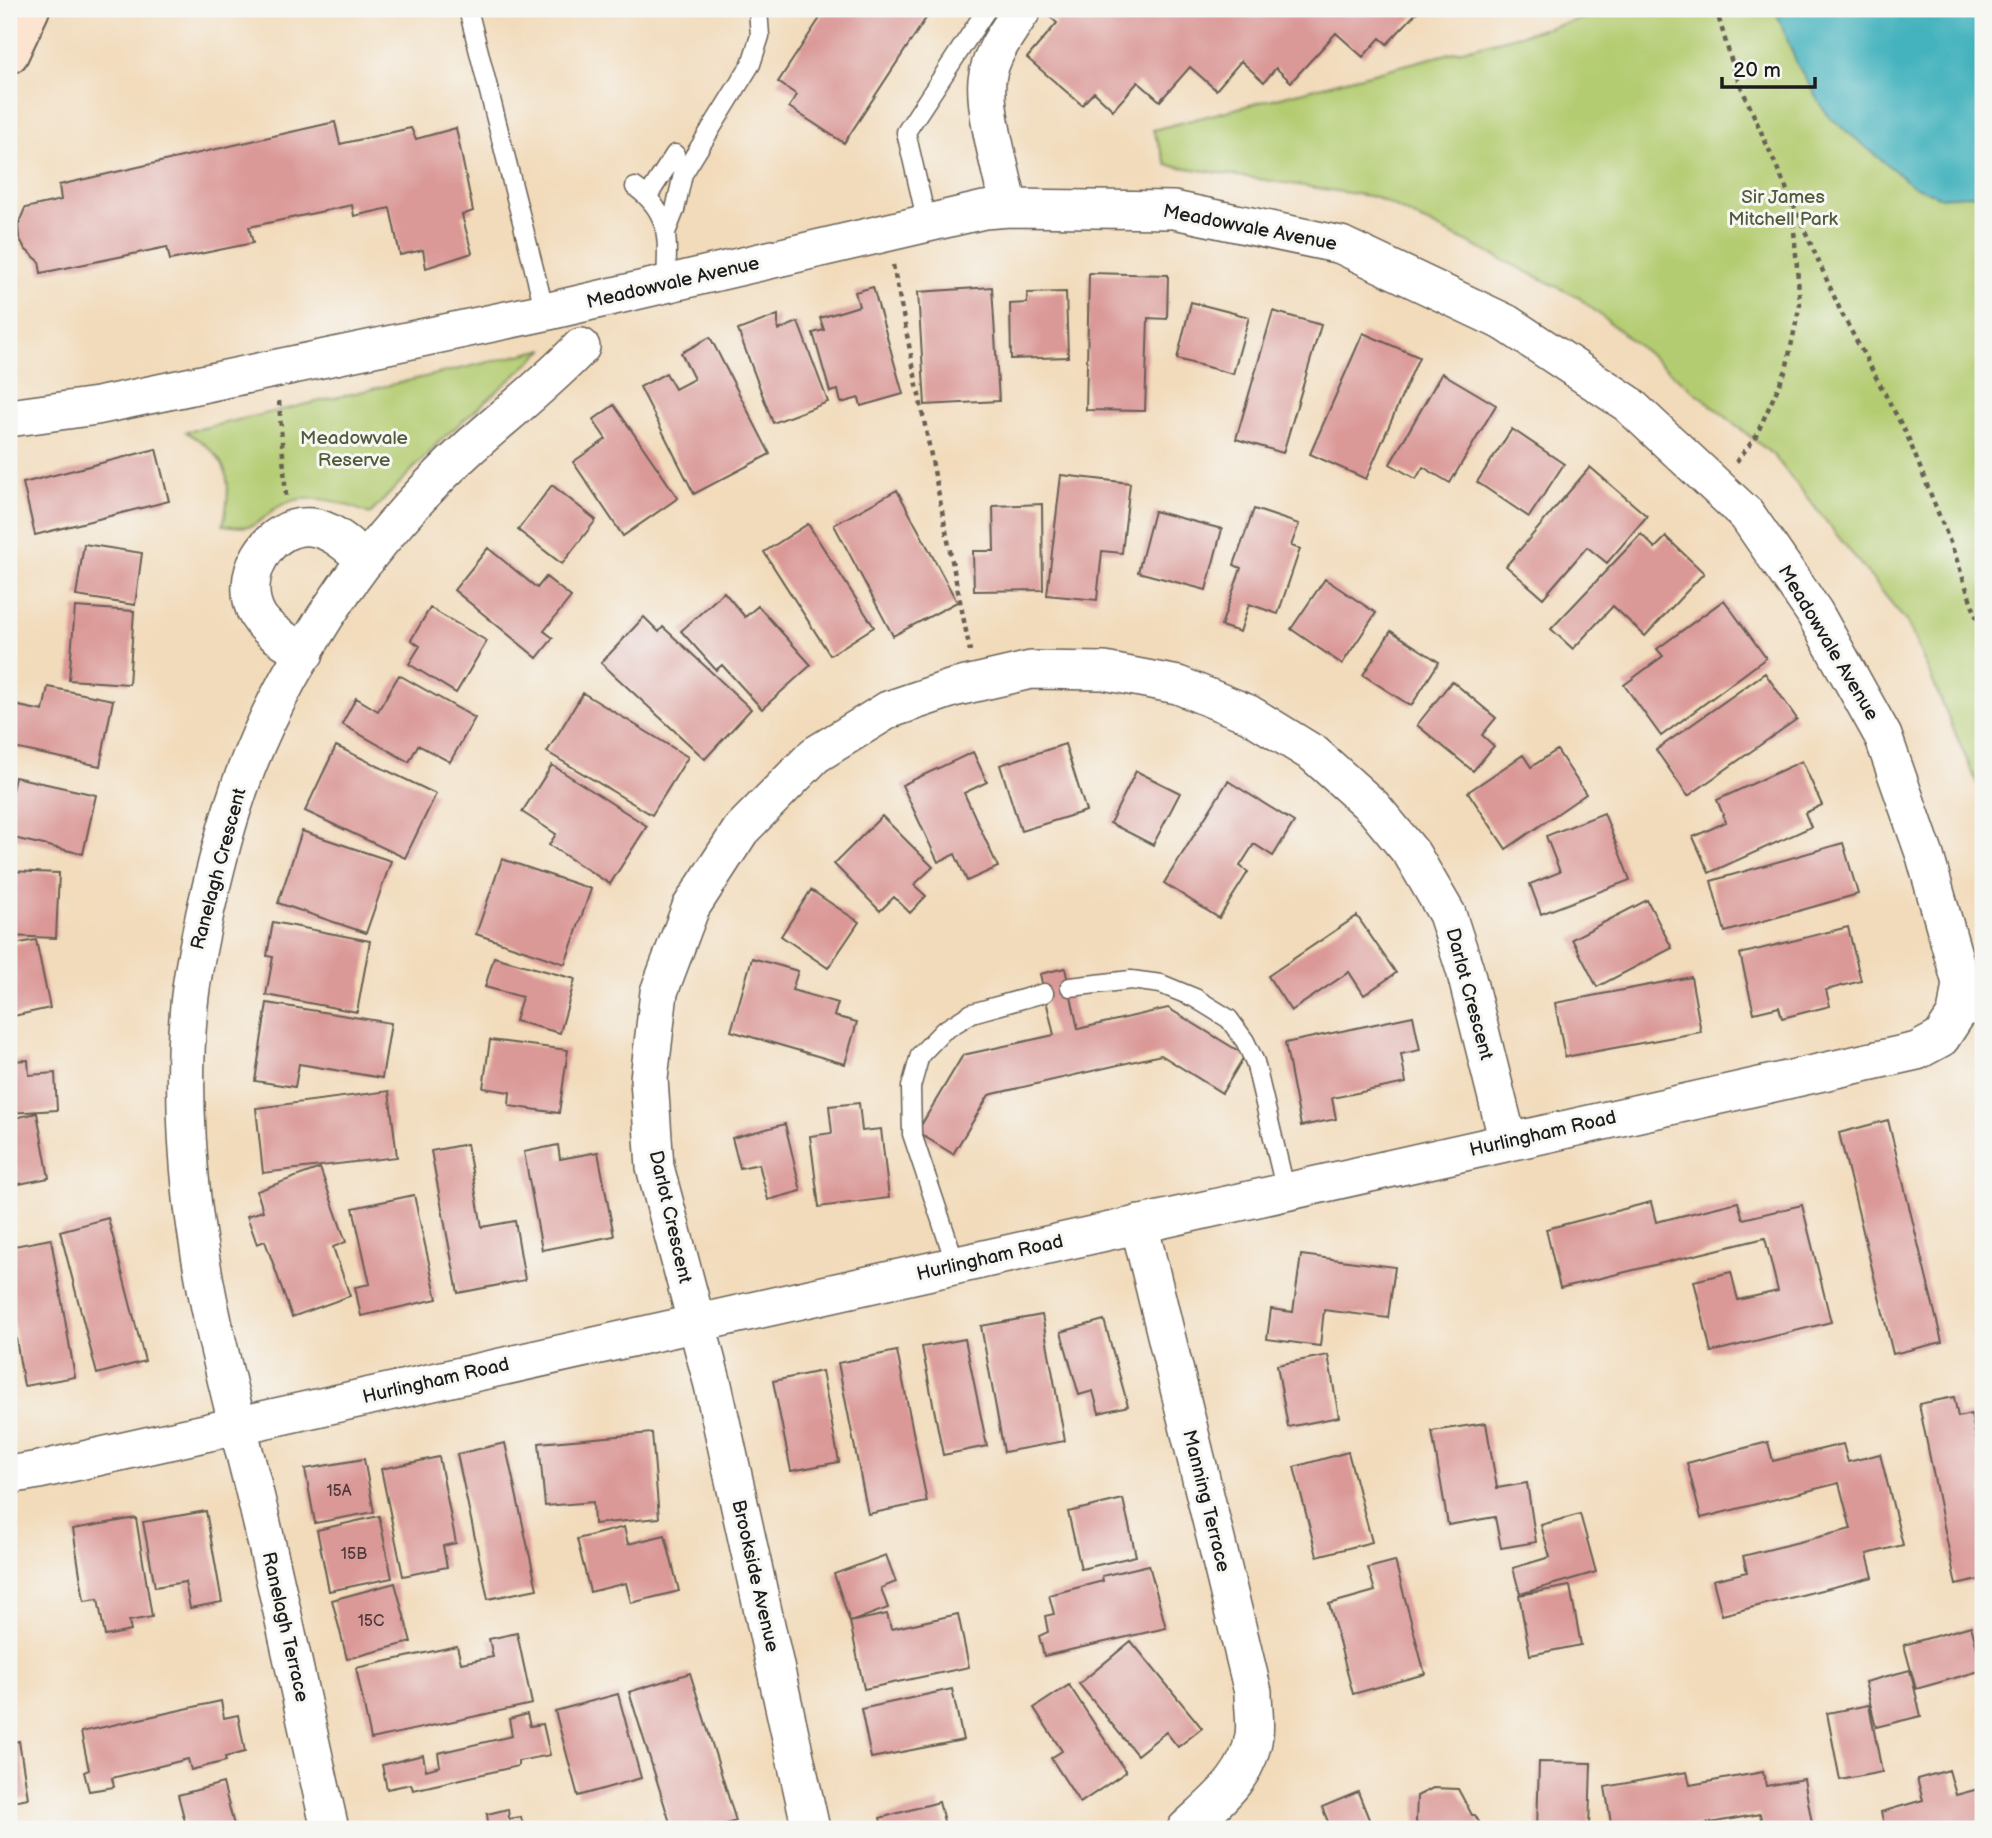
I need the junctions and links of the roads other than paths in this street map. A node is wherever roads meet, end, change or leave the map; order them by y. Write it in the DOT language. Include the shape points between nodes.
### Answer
graph roads {
  1 [pos="30,9"];
  2 [pos="468,9"];
  3 [pos="758,9"];
  4 [pos="986,9"];
  5 [pos="1023,9"];
  6 [pos="9,54"];
  7 [pos="675,154"];
  8 [pos="1009,208"];
  9 [pos="927,223"];
  10 [pos="667,230"];
  11 [pos="666,284"];
  12 [pos="545,313"];
  13 [pos="582,346"];
  14 [pos="97,406"];
  15 [pos="9,418"];
  16 [pos="9,444"];
  17 [pos="366,560"];
  18 [pos="304,653"];
  19 [pos="1070,987"];
  20 [pos="1044,993"];
  21 [pos="1970,1016"];
  22 [pos="1508,1142"];
  23 [pos="1286,1192"];
  24 [pos="1139,1224"];
  25 [pos="957,1265"];
  26 [pos="697,1324"];
  27 [pos="237,1426"];
  28 [pos="9,1475"];
  29 [pos="330,1829"];
  30 [pos="811,1829"];
  31 [pos="1186,1829"];
  1 -- 6 [label="main road"];
  2 -- 12 [label="lane"];
  3 -- 10 [label="lane" via="760,36 751,64 682,174"];
  4 -- 9 [label="lane" via="906,132"];
  5 -- 8 [label="street" via="1000,44 988,80 990,114"];
  7 -- 10 [label="lane" via="641,192"];
  8 -- 9 [label="street, Meadowvale Avenue"];
  8 -- 21 [label="street, Meadowvale Avenue" via="1174,210 1341,245 1506,323 1627,403 1747,515 1814,612 1883,736 1925,856"];
  9 -- 11 [label="street, Meadowvale Avenue"];
  10 -- 11 [label="lane"];
  11 -- 12 [label="street, Meadowvale Avenue"];
  12 -- 14 [label="street, Meadowvale Avenue"];
  13 -- 17 [label="street, Ranelagh Crescent" via="469,448"];
  14 -- 15 [label="street, Meadowvale Avenue"];
  14 -- 16 [label="street, Meadowvale Avenue"];
  17 -- 18 [label="street, Ranelagh Crescent"];
  17 -- 18 [label="street" via="339,538 314,527 297,527 275,537 259,558 252,594 259,618"];
  18 -- 27 [label="street, Ranelagh Crescent" via="255,748 232,809 197,950 188,1017 187,1138 192,1199"];
  19 -- 23 [label="lane" via="1132,979 1161,984 1229,1019 1245,1041 1264,1089"];
  20 -- 25 [label="lane" via="971,1013 943,1031 920,1055 911,1087 912,1134"];
  21 -- 22 [label="street, Hurlingham Road" via="1917,1051"];
  22 -- 23 [label="street, Hurlingham Road"];
  22 -- 26 [label="street, Darlot Crescent" via="1447,914 1412,854 1373,807 1314,754 1249,714 1178,685 1104,671 1031,670 953,688 888,710 815,755 741,830 691,907 659,992 649,1079 655,1167"];
  23 -- 24 [label="street, Hurlingham Road"];
  24 -- 25 [label="street, Hurlingham Road"];
  24 -- 31 [label="street, Manning Terrace" via="1253,1692 1254,1734 1247,1765"];
  25 -- 26 [label="street, Hurlingham Road"];
  26 -- 27 [label="street, Hurlingham Road"];
  26 -- 30 [label="street, Brookside Avenue"];
  27 -- 28 [label="street, Hurlingham Road"];
  27 -- 29 [label="street, Ranelagh Terrace"];
}
